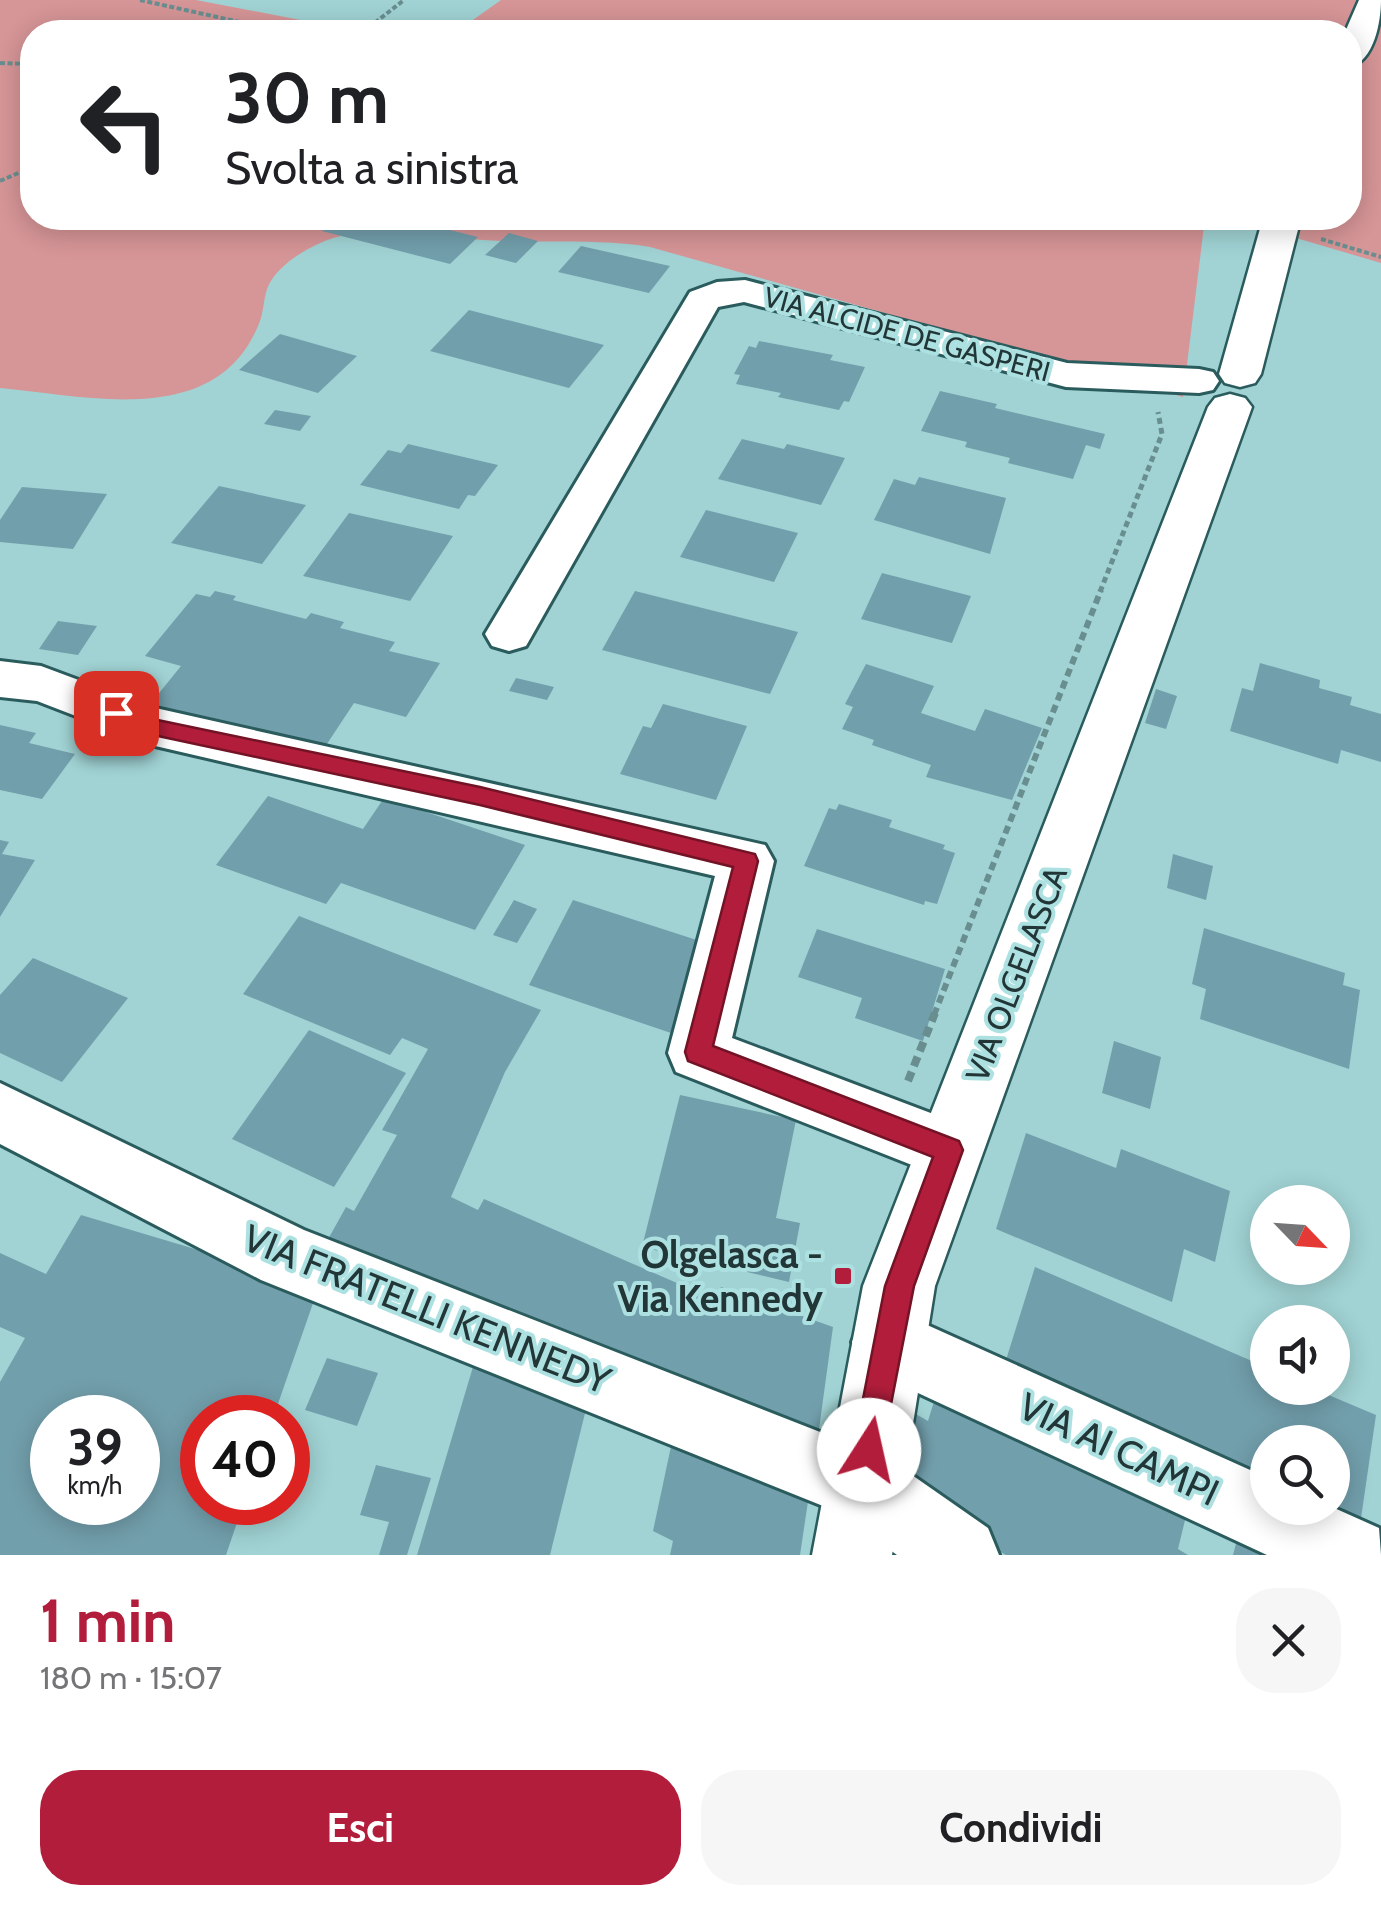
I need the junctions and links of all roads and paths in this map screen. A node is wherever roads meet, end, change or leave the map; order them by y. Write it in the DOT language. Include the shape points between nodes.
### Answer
graph roads {
  1 [pos="140,0"];
  2 [pos="404,0"];
  3 [pos="1374,0"];
  4 [pos="230,20"];
  5 [pos="378,20"];
  6 [pos="1362,28"];
  7 [pos="1277,230"];
  8 [pos="1303,230"];
  9 [pos="1381,257"];
  10 [pos="1151,382"];
  11 [pos="1223,387"];
  12 [pos="509,634"];
  13 [pos="0,679"];
  14 [pos="0,1112"];
  15 [pos="890,1127"];
  16 [pos="950,1150"];
  17 [pos="887,1342"];
  18 [pos="858,1520"];
  19 [pos="961,1555"];
  20 [pos="1352,1555"];
  1 -- 4 [label="path"];
  2 -- 5 [label="path"];
  3 -- 6 [label="street"];
  7 -- 11 [label="street, VIA OLGELASCA"];
  8 -- 9 [label="path"];
  10 -- 11 [label="street, VIA ALCIDE DE GASPERI"];
  10 -- 12 [label="street, VIA ALCIDE DE GASPERI" via="1066,375 760,295 717,294 703,300"];
  10 -- 15 [label="path" via="1162,434"];
  11 -- 16 [label="street, VIA OLGELASCA"];
  13 -- 15 [label="street" via="32,678 144,725 746,861 698,1052"];
  14 -- 18 [label="street, VIA FRATELLI KENNEDY" via="285,1256"];
  15 -- 16 [label="street"];
  16 -- 17 [label="street, VIA OLGELASCA" via="900,1286"];
  17 -- 18 [label="street, VIA OLGELASCA"];
  17 -- 20 [label="street, VIA AI CAMPI"];
  18 -- 19 [label="street, VIA FRATELLI KENNEDY"];
}
